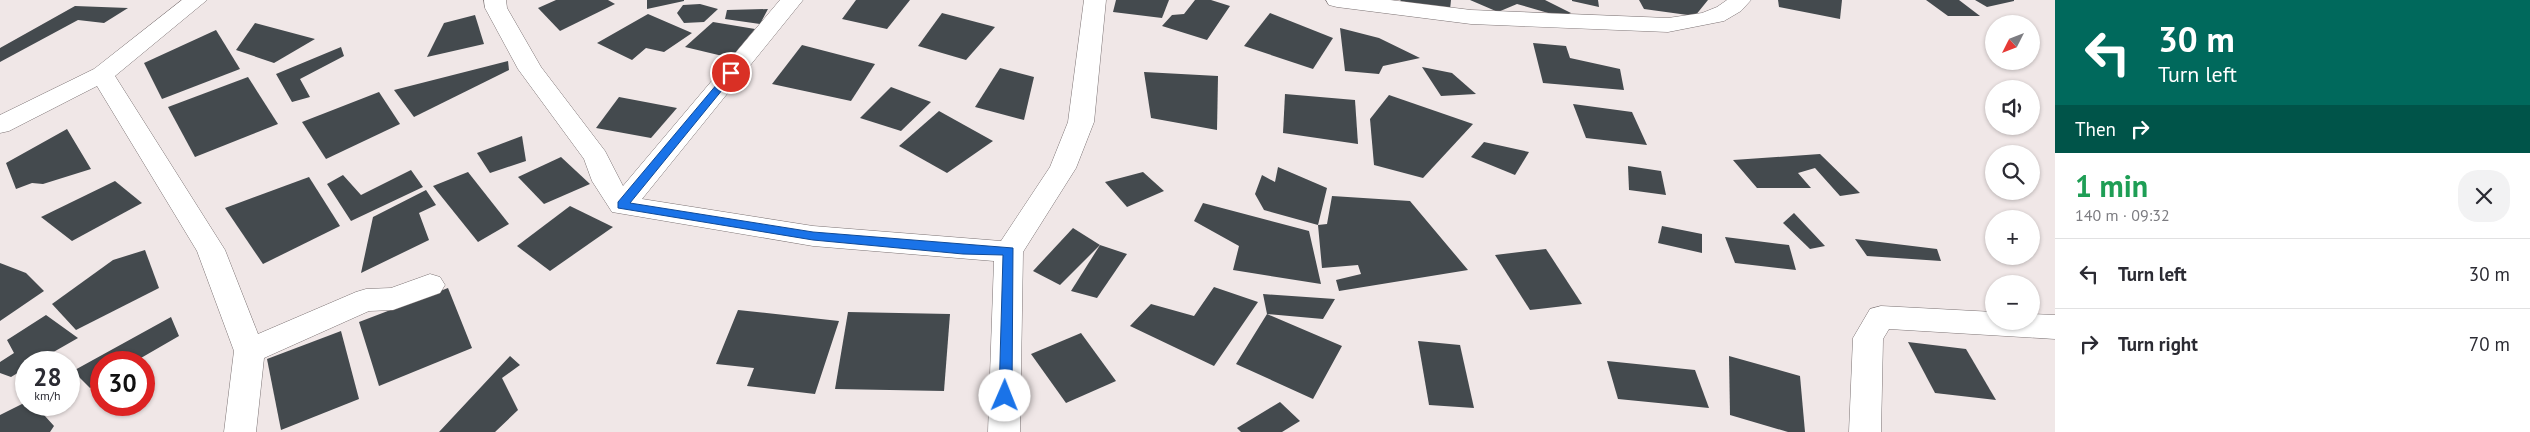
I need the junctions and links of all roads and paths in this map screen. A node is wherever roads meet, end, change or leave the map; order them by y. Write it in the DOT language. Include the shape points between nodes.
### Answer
graph roads {
  1 [pos="196,0"];
  2 [pos="495,0"];
  3 [pos="792,0"];
  4 [pos="1095,0"];
  5 [pos="1336,0"];
  6 [pos="1740,0"];
  7 [pos="102,74"];
  8 [pos="0,125"];
  9 [pos="622,205"];
  10 [pos="1009,251"];
  11 [pos="430,285"];
  12 [pos="2055,327"];
  13 [pos="249,351"];
  14 [pos="240,432"];
  15 [pos="1004,432"];
  16 [pos="1865,432"];
  1 -- 7 [label="street"];
  2 -- 9 [label="street" via="496,8 530,69 596,157 605,181"];
  3 -- 9 [label="street"];
  4 -- 10 [label="street" via="1081,122 1063,168"];
  5 -- 6 [label="street" via="1471,17 1668,24 1701,21 1735,6"];
  7 -- 8 [label="street"];
  7 -- 13 [label="street" via="211,250"];
  9 -- 10 [label="street" via="813,236"];
  10 -- 15 [label="street"];
  11 -- 13 [label="street" via="393,299 366,300"];
  12 -- 16 [label="street" via="1881,317 1868,338"];
  13 -- 14 [label="street"];
}
